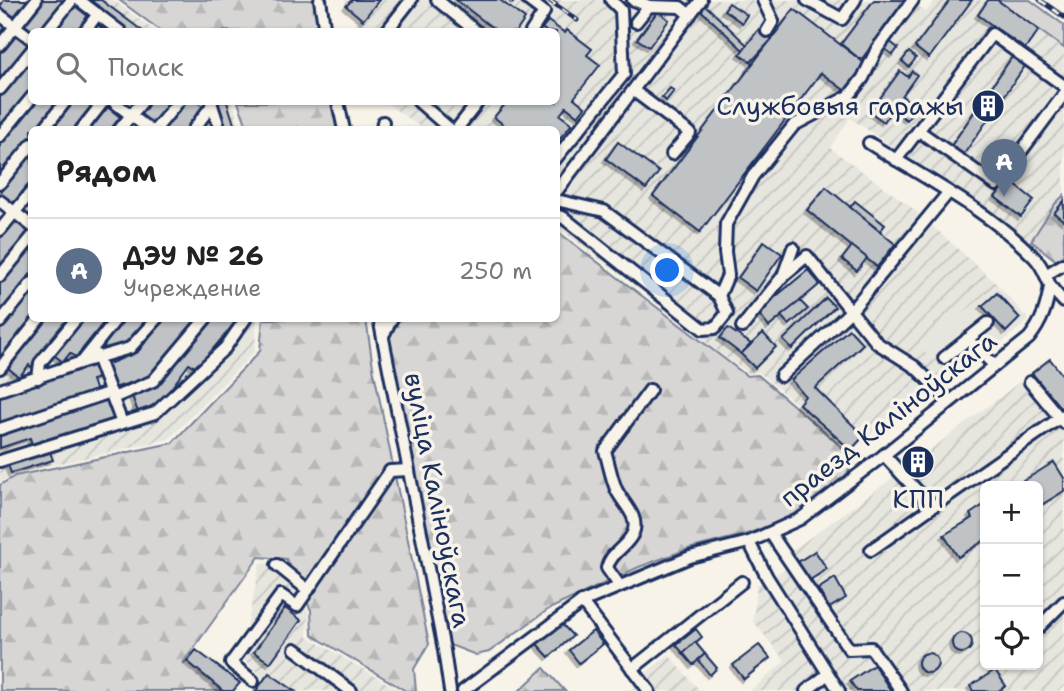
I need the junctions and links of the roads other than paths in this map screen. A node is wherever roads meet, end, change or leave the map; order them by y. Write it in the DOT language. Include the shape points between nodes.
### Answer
graph roads {
  1 [pos="36,0"];
  2 [pos="72,0"];
  3 [pos="79,0"];
  4 [pos="320,0"];
  5 [pos="411,0"];
  6 [pos="437,0"];
  7 [pos="528,0"];
  8 [pos="611,0"];
  9 [pos="634,0"];
  10 [pos="701,0"];
  11 [pos="763,0"];
  12 [pos="807,0"];
  13 [pos="855,0"];
  14 [pos="914,0"];
  15 [pos="649,6"];
  16 [pos="98,14"];
  17 [pos="0,15"];
  18 [pos="690,15"];
  19 [pos="636,22"];
  20 [pos="15,26"];
  21 [pos="49,28"];
  22 [pos="87,28"];
  23 [pos="116,28"];
  24 [pos="324,28"];
  25 [pos="389,28"];
  26 [pos="472,28"];
  27 [pos="534,28"];
  28 [pos="767,31"];
  29 [pos="28,36"];
  30 [pos="0,45"];
  31 [pos="28,55"];
  32 [pos="1064,86"];
  33 [pos="0,89"];
  34 [pos="634,91"];
  35 [pos="1064,94"];
  36 [pos="28,102"];
  37 [pos="63,105"];
  38 [pos="101,105"];
  39 [pos="118,105"];
  40 [pos="139,105"];
  41 [pos="175,105"];
  42 [pos="211,105"];
  43 [pos="213,105"];
  44 [pos="339,105"];
  45 [pos="423,105"];
  46 [pos="475,105"];
  47 [pos="131,115"];
  48 [pos="46,126"];
  49 [pos="84,126"];
  50 [pos="122,126"];
  51 [pos="147,126"];
  52 [pos="157,126"];
  53 [pos="196,126"];
  54 [pos="219,126"];
  55 [pos="343,126"];
  56 [pos="448,126"];
  57 [pos="457,126"];
  58 [pos="919,131"];
  59 [pos="0,136"];
  60 [pos="869,143"];
  61 [pos="28,149"];
  62 [pos="560,153"];
  63 [pos="672,155"];
  64 [pos="897,160"];
  65 [pos="0,183"];
  66 [pos="560,187"];
  67 [pos="948,193"];
  68 [pos="28,196"];
  69 [pos="0,201"];
  70 [pos="560,201"];
  71 [pos="14,212"];
  72 [pos="560,216"];
  73 [pos="28,223"];
  74 [pos="0,229"];
  75 [pos="28,242"];
  76 [pos="793,248"];
  77 [pos="1064,264"];
  78 [pos="1047,274"];
  79 [pos="0,276"];
  80 [pos="783,276"];
  81 [pos="1050,286"];
  82 [pos="28,288"];
  83 [pos="719,296"];
  84 [pos="1064,302"];
  85 [pos="850,311"];
  86 [pos="0,322"];
  87 [pos="37,322"];
  88 [pos="74,322"];
  89 [pos="115,322"];
  90 [pos="152,322"];
  91 [pos="203,322"];
  92 [pos="243,322"];
  93 [pos="380,322"];
  94 [pos="390,322"];
  95 [pos="988,323"];
  96 [pos="742,327"];
  97 [pos="383,336"];
  98 [pos="967,339"];
  99 [pos="96,353"];
  100 [pos="944,358"];
  101 [pos="994,365"];
  102 [pos="0,368"];
  103 [pos="782,376"];
  104 [pos="38,378"];
  105 [pos="1030,382"];
  106 [pos="0,390"];
  107 [pos="650,390"];
  108 [pos="112,395"];
  109 [pos="950,401"];
  110 [pos="1063,419"];
  111 [pos="122,423"];
  112 [pos="0,429"];
  113 [pos="884,456"];
  114 [pos="0,461"];
  115 [pos="408,470"];
  116 [pos="932,507"];
  117 [pos="771,534"];
  118 [pos="749,542"];
  119 [pos="871,550"];
  120 [pos="277,565"];
  121 [pos="742,582"];
  122 [pos="619,585"];
  123 [pos="308,590"];
  124 [pos="582,602"];
  125 [pos="1064,602"];
  126 [pos="1043,623"];
  127 [pos="295,649"];
  128 [pos="632,669"];
  129 [pos="828,674"];
  130 [pos="253,681"];
  131 [pos="351,691"];
  132 [pos="450,691"];
  133 [pos="463,691"];
  134 [pos="649,691"];
  135 [pos="806,691"];
  136 [pos="839,691"];
  137 [pos="901,691"];
  1 -- 20 [label="street"];
  2 -- 21 [label="street"];
  3 -- 16 [label="street"];
  4 -- 24 [label="street"];
  5 -- 25 [label="street"];
  6 -- 26 [label="street"];
  7 -- 27 [label="street" via="544,12"];
  8 -- 62 [label="street" via="621,10 624,74"];
  9 -- 15 [label="street"];
  10 -- 18 [label="street"];
  11 -- 28 [label="street" via="774,21"];
  12 -- 13 [label="street" via="842,19"];
  14 -- 83 [label="street" via="877,48 849,96 794,125 753,176 726,224 728,275"];
  15 -- 18 [label="street" via="680,8"];
  15 -- 19 [label="street"];
  16 -- 22 [label="street"];
  16 -- 23 [label="street"];
  17 -- 20 [label="street"];
  18 -- 34 [label="street"];
  20 -- 29 [label="street"];
  20 -- 30 [label="street"];
  31 -- 33 [label="street"];
  32 -- 58 [label="street" via="992,34"];
  34 -- 63 [label="street" via="690,133"];
  34 -- 66 [label="street"];
  35 -- 58 [label="street" via="996,185"];
  36 -- 59 [label="street"];
  37 -- 48 [label="street"];
  38 -- 49 [label="street"];
  39 -- 47 [label="street"];
  40 -- 47 [label="street"];
  41 -- 52 [label="street"];
  42 -- 53 [label="street"];
  43 -- 54 [label="street"];
  44 -- 55 [label="street"];
  45 -- 56 [label="street"];
  46 -- 57 [label="street"];
  47 -- 50 [label="street"];
  47 -- 51 [label="street"];
  58 -- 64 [label="street"];
  60 -- 64 [label="street"];
  61 -- 65 [label="street"];
  64 -- 67 [label="street"];
  67 -- 78 [label="street" via="1016,239"];
  67 -- 85 [label="street"];
  68 -- 71 [label="street"];
  69 -- 71 [label="street"];
  70 -- 83 [label="street" via="604,211"];
  71 -- 73 [label="street"];
  71 -- 74 [label="street"];
  72 -- 83 [label="street" via="703,329 715,328 727,313"];
  75 -- 79 [label="street"];
  76 -- 80 [label="street"];
  77 -- 78 [label="street"];
  78 -- 81 [label="street"];
  80 -- 85 [label="street" via="807,256"];
  80 -- 96 [label="street"];
  81 -- 84 [label="street"];
  81 -- 101 [label="street, праезд Каліноўскага" via="1038,327"];
  82 -- 86 [label="street"];
  85 -- 103 [label="street"];
  85 -- 109 [label="street" via="877,343 915,368"];
  87 -- 102 [label="street"];
  88 -- 104 [label="street" via="40,363"];
  89 -- 99 [label="street"];
  90 -- 99 [label="street" via="130,348"];
  91 -- 108 [label="street" via="153,381"];
  92 -- 111 [label="street" via="225,348 155,413"];
  93 -- 97 [label="street, вуліца Каліноўскага"];
  94 -- 97 [label="street"];
  95 -- 98 [label="street"];
  97 -- 115 [label="street, вуліца Каліноўскага"];
  98 -- 100 [label="street"];
  98 -- 101 [label="street"];
  99 -- 104 [label="street"];
  99 -- 108 [label="street"];
  101 -- 109 [label="street, праезд Каліноўскага"];
  104 -- 106 [label="street"];
  105 -- 110 [label="street"];
  107 -- 122 [label="street" via="605,452 616,490 635,527 629,541 608,562"];
  108 -- 111 [label="street"];
  108 -- 112 [label="street"];
  109 -- 113 [label="street, праезд Каліноўскага"];
  110 -- 116 [label="street"];
  111 -- 114 [label="street"];
  113 -- 116 [label="street"];
  113 -- 117 [label="street, праезд Каліноўскага" via="800,519"];
  115 -- 123 [label="street" via="390,471"];
  115 -- 132 [label="street, вуліца Каліноўскага"];
  116 -- 119 [label="street"];
  117 -- 118 [label="street, праезд Каліноўскага"];
  117 -- 137 [label="street" via="849,649 871,648"];
  118 -- 122 [label="street, праезд Каліноўскага" via="690,556"];
  118 -- 129 [label="street"];
  120 -- 123 [label="street"];
  121 -- 128 [label="street"];
  122 -- 124 [label="street, праезд Каліноўскага"];
  123 -- 130 [label="street" via="298,606 281,595 231,663"];
  124 -- 128 [label="street"];
  124 -- 133 [label="street, праезд Каліноўскага"];
  125 -- 126 [label="street"];
  127 -- 131 [label="street"];
  128 -- 134 [label="street"];
  129 -- 135 [label="street"];
  129 -- 136 [label="street"];
}
